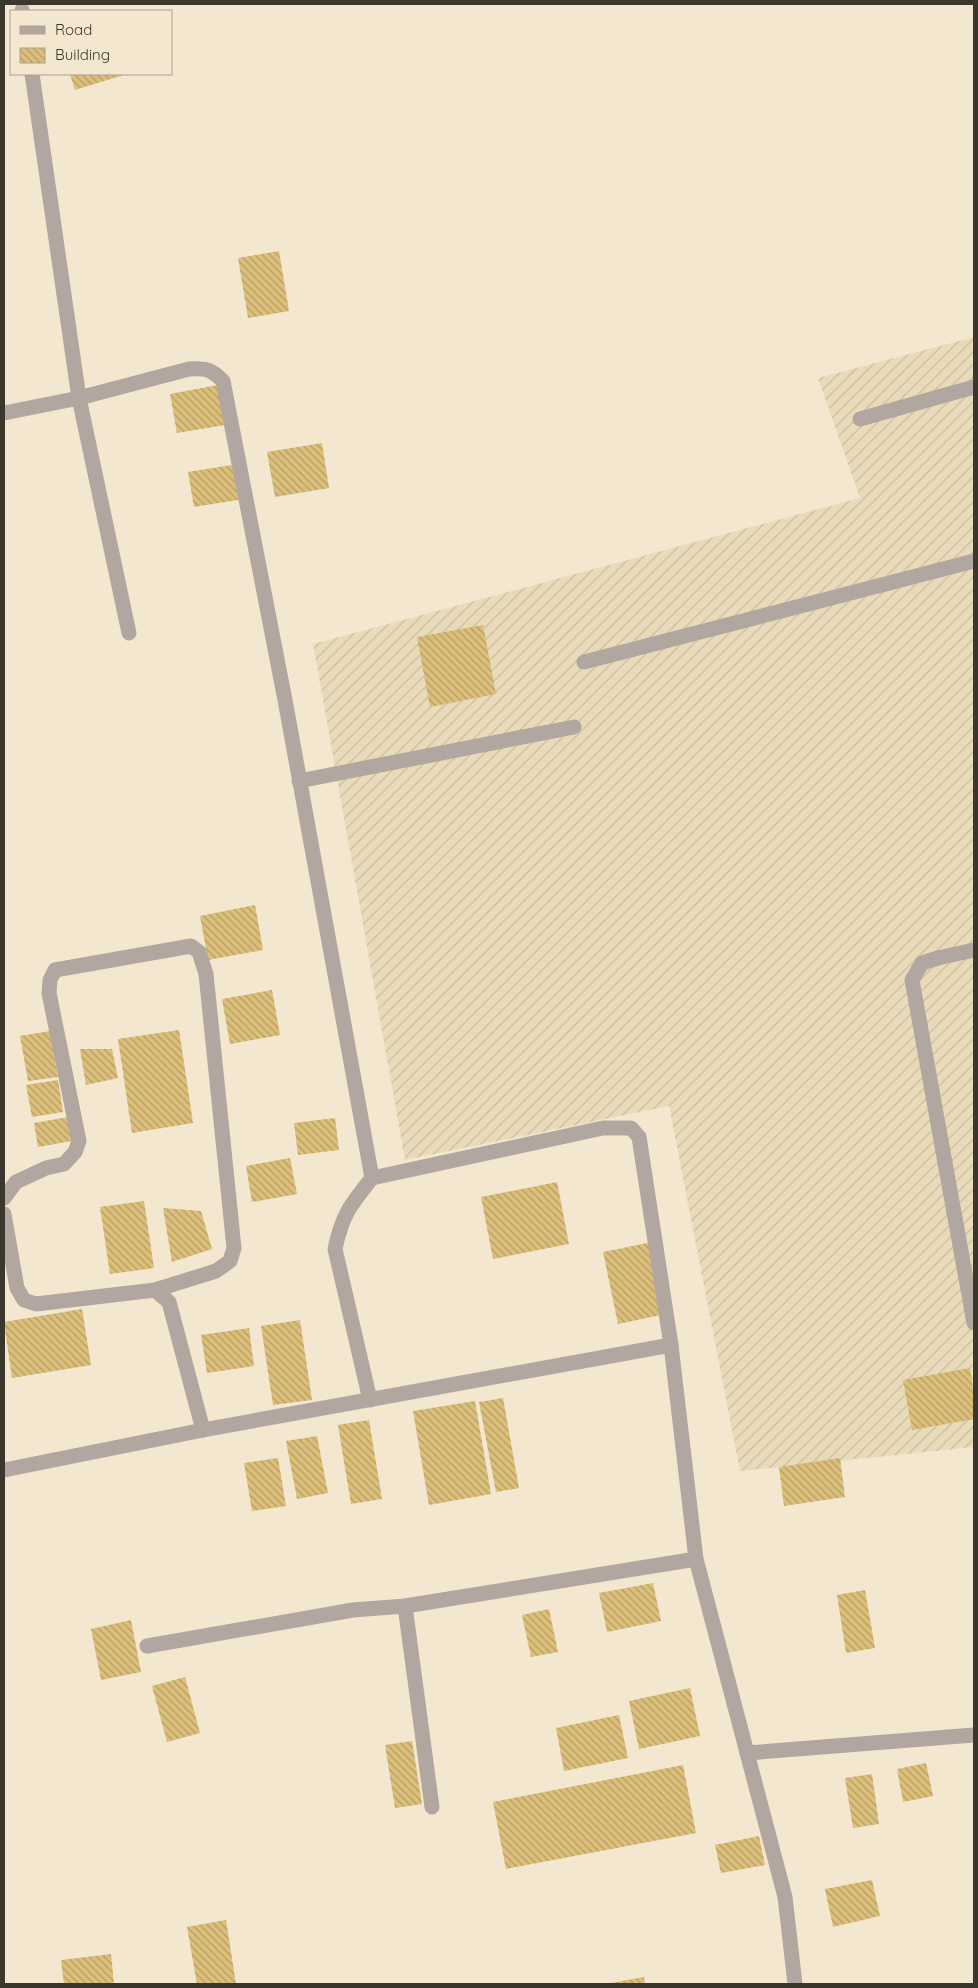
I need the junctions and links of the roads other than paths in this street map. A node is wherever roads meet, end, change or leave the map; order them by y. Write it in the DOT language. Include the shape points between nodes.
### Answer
graph roads {
  1 [pos="32,75"];
  2 [pos="974,387"];
  3 [pos="79,398"];
  4 [pos="4,413"];
  5 [pos="860,419"];
  6 [pos="974,561"];
  7 [pos="129,633"];
  8 [pos="584,662"];
  9 [pos="574,727"];
  10 [pos="299,781"];
  11 [pos="974,950"];
  12 [pos="372,1178"];
  13 [pos="4,1198"];
  14 [pos="4,1214"];
  15 [pos="155,1290"];
  16 [pos="974,1323"];
  17 [pos="672,1344"];
  18 [pos="370,1400"];
  19 [pos="204,1430"];
  20 [pos="4,1470"];
  21 [pos="696,1559"];
  22 [pos="404,1606"];
  23 [pos="147,1646"];
  24 [pos="974,1735"];
  25 [pos="747,1753"];
  26 [pos="432,1807"];
  27 [pos="795,1984"];
  1 -- 3 [label="street"];
  2 -- 5 [label="street"];
  3 -- 4 [label="street"];
  3 -- 7 [label="street"];
  3 -- 10 [label="street" via="189,368 214,371 223,380"];
  6 -- 8 [label="street"];
  9 -- 10 [label="street"];
  10 -- 12 [label="street"];
  11 -- 16 [label="street" via="922,963 912,980"];
  12 -- 17 [label="street" via="602,1128 631,1128 639,1137"];
  12 -- 18 [label="street" via="349,1206 335,1249"];
  13 -- 15 [label="street" via="16,1182 46,1168 64,1164 75,1152 79,1140 50,993 50,980 55,970 191,946 199,952 206,974 234,1248 230,1261 216,1271"];
  14 -- 15 [label="street" via="17,1288 24,1300 36,1304"];
  15 -- 19 [label="street" via="169,1302"];
  17 -- 18 [label="street"];
  17 -- 21 [label="street"];
  18 -- 19 [label="street"];
  19 -- 20 [label="street"];
  21 -- 22 [label="street"];
  21 -- 25 [label="street"];
  22 -- 23 [label="street" via="353,1610"];
  22 -- 26 [label="street"];
  24 -- 25 [label="street"];
  25 -- 27 [label="street" via="785,1898"];
}
